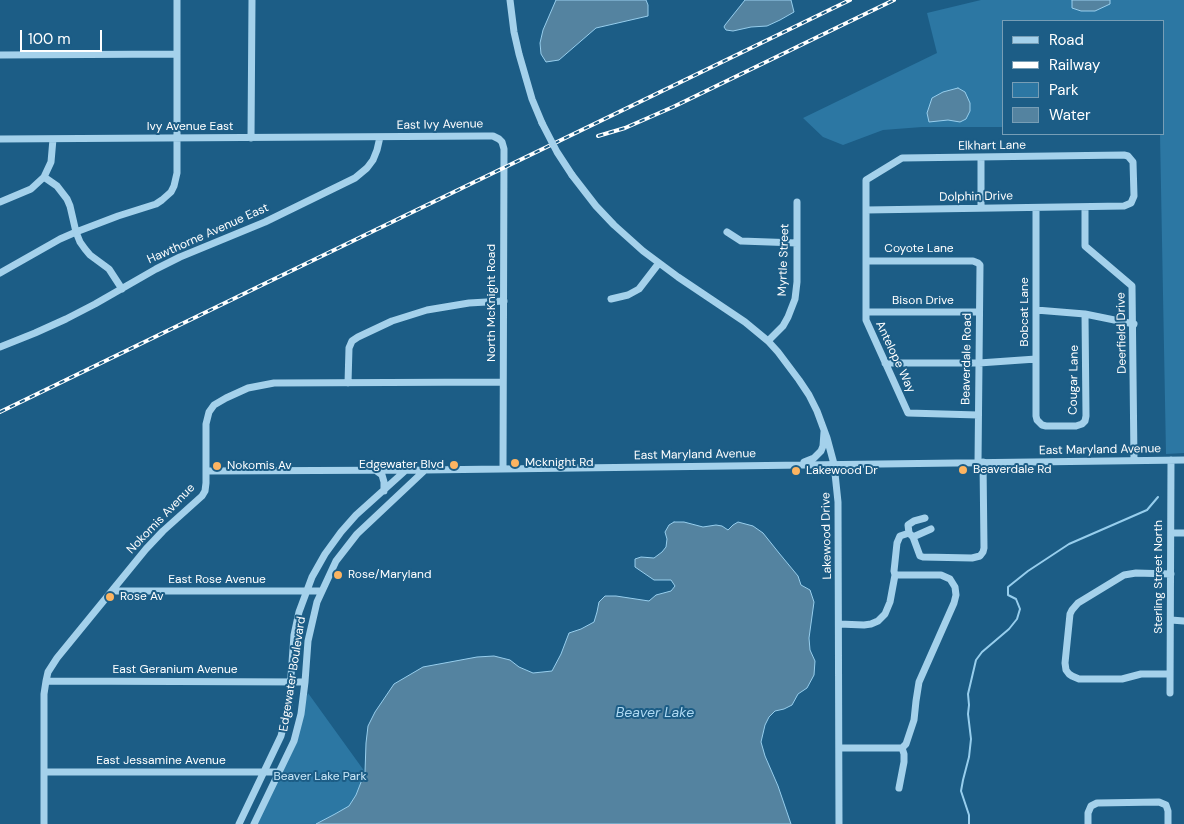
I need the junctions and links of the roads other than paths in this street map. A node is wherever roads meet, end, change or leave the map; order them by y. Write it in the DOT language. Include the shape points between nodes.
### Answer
graph roads {
  1 [pos="177,0"];
  2 [pos="252,0"];
  3 [pos="510,0"];
  4 [pos="177,54"];
  5 [pos="0,55"];
  6 [pos="380,137"];
  7 [pos="177,138"];
  8 [pos="251,138"];
  9 [pos="0,139"];
  10 [pos="53,139"];
  11 [pos="500,139"];
  12 [pos="982,157"];
  13 [pos="44,177"];
  14 [pos="866,180"];
  15 [pos="0,202"];
  16 [pos="797,202"];
  17 [pos="1085,207"];
  18 [pos="981,208"];
  19 [pos="1036,208"];
  20 [pos="866,210"];
  21 [pos="76,232"];
  22 [pos="727,232"];
  23 [pos="797,243"];
  24 [pos="866,261"];
  25 [pos="973,261"];
  26 [pos="658,263"];
  27 [pos="0,273"];
  28 [pos="122,289"];
  29 [pos="611,299"];
  30 [pos="504,301"];
  31 [pos="1036,310"];
  32 [pos="866,312"];
  33 [pos="980,312"];
  34 [pos="1086,314"];
  35 [pos="1134,324"];
  36 [pos="768,341"];
  37 [pos="0,347"];
  38 [pos="1036,360"];
  39 [pos="885,363"];
  40 [pos="979,363"];
  41 [pos="503,382"];
  42 [pos="348,383"];
  43 [pos="978,416"];
  44 [pos="1036,416"];
  45 [pos="824,430"];
  46 [pos="1134,460"];
  47 [pos="1171,460"];
  48 [pos="1184,460"];
  49 [pos="980,462"];
  50 [pos="791,464"];
  51 [pos="834,464"];
  52 [pos="503,468"];
  53 [pos="375,470"];
  54 [pos="406,470"];
  55 [pos="425,470"];
  56 [pos="206,471"];
  57 [pos="384,491"];
  58 [pos="925,518"];
  59 [pos="932,529"];
  60 [pos="1171,533"];
  61 [pos="1184,533"];
  62 [pos="911,535"];
  63 [pos="1171,574"];
  64 [pos="895,575"];
  65 [pos="112,591"];
  66 [pos="307,591"];
  67 [pos="322,591"];
  68 [pos="1171,620"];
  69 [pos="1184,621"];
  70 [pos="839,624"];
  71 [pos="1170,674"];
  72 [pos="46,681"];
  73 [pos="291,682"];
  74 [pos="305,682"];
  75 [pos="1170,693"];
  76 [pos="839,748"];
  77 [pos="902,748"];
  78 [pos="44,772"];
  79 [pos="264,772"];
  80 [pos="278,772"];
  81 [pos="899,788"];
  82 [pos="44,824"];
  83 [pos="239,824"];
  84 [pos="254,824"];
  85 [pos="839,824"];
  86 [pos="1088,824"];
  87 [pos="1168,824"];
  1 -- 4 [label="street"];
  2 -- 8 [label="street"];
  3 -- 26 [label="street, Lakewood Drive, bridge" via="514,32 532,98 557,152 596,206"];
  4 -- 5 [label="street"];
  4 -- 7 [label="street"];
  6 -- 8 [label="street, Ivy Avenue East"];
  6 -- 11 [label="street, East Ivy Avenue" via="485,136"];
  6 -- 28 [label="street, Hawthorne Avenue East" via="373,160 355,178 265,222 180,257"];
  7 -- 8 [label="street, Ivy Avenue East"];
  7 -- 10 [label="street, Ivy Avenue East"];
  7 -- 21 [label="street" via="176,179 167,196 156,204"];
  9 -- 10 [label="street, Ivy Avenue East"];
  10 -- 13 [label="street" via="51,162"];
  11 -- 30 [label="street, North McKnight Road" via="504,148"];
  12 -- 14 [label="street, Elkhart Lane" via="902,158"];
  12 -- 17 [label="street, Elkhart Lane" via="1128,156 1134,166 1131,203"];
  12 -- 18 [label="street"];
  13 -- 15 [label="street" via="31,189"];
  13 -- 21 [label="street" via="67,199"];
  14 -- 20 [label="street, Antelope Way"];
  16 -- 23 [label="street, Myrtle Street"];
  17 -- 19 [label="street, Dolphin Drive"];
  17 -- 35 [label="street, Deerfield Drive" via="1085,246 1132,286"];
  18 -- 19 [label="street, Dolphin Drive"];
  18 -- 20 [label="street, Dolphin Drive"];
  19 -- 31 [label="street, Bobcat Lane"];
  20 -- 24 [label="street, Antelope Way"];
  21 -- 27 [label="street"];
  21 -- 28 [label="street" via="85,249 109,269"];
  22 -- 23 [label="street" via="741,240"];
  23 -- 36 [label="street, Myrtle Street" via="795,299 788,317"];
  24 -- 25 [label="street, Coyote Lane"];
  24 -- 32 [label="street, Antelope Way"];
  25 -- 33 [label="street, Beaverdale Road" via="980,268"];
  26 -- 29 [label="street" via="634,292"];
  26 -- 36 [label="street, Lakewood Drive" via="732,312"];
  28 -- 37 [label="street, Hawthorne Avenue East" via="66,319"];
  30 -- 41 [label="street, North McKnight Road"];
  30 -- 42 [label="street" via="427,310 392,321 358,337 349,348"];
  31 -- 34 [label="street"];
  31 -- 38 [label="street, Bobcat Lane"];
  32 -- 33 [label="street, Bison Drive"];
  32 -- 39 [label="street, Antelope Way" via="866,320"];
  33 -- 40 [label="street, Beaverdale Road"];
  34 -- 35 [label="street"];
  34 -- 44 [label="street, Cougar Lane" via="1084,421 1079,426 1044,426"];
  35 -- 46 [label="street, Deerfield Drive"];
  36 -- 45 [label="street, Lakewood Drive" via="809,395"];
  38 -- 40 [label="street"];
  38 -- 44 [label="street, Bobcat Lane"];
  39 -- 40 [label="street"];
  39 -- 43 [label="street, Antelope Way" via="908,413"];
  40 -- 43 [label="street, Beaverdale Road"];
  41 -- 42 [label="street, Nokomis Avenue"];
  41 -- 52 [label="street, North McKnight Road"];
  42 -- 56 [label="street, Nokomis Avenue" via="262,385 226,398 212,407 207,418"];
  43 -- 49 [label="street, Beaverdale Road"];
  45 -- 50 [label="street" via="818,455"];
  45 -- 51 [label="street, Lakewood Drive"];
  46 -- 47 [label="street, East Maryland Avenue"];
  46 -- 49 [label="street, East Maryland Avenue"];
  47 -- 48 [label="street, East Maryland Avenue"];
  47 -- 60 [label="street, Sterling Street North"];
  49 -- 51 [label="street, East Maryland Avenue"];
  49 -- 62 [label="street, Beaverdale Road" via="984,548 980,556 923,557"];
  50 -- 51 [label="street, East Maryland Avenue"];
  50 -- 52 [label="street, East Maryland Avenue"];
  51 -- 70 [label="street, Lakewood Drive" via="838,502"];
  52 -- 55 [label="street, East Maryland Avenue"];
  53 -- 54 [label="street, East Maryland Avenue"];
  53 -- 56 [label="street, East Maryland Avenue"];
  53 -- 57 [label="street" via="382,475"];
  54 -- 55 [label="street, East Maryland Avenue"];
  54 -- 57 [label="street, Edgewater Boulevard"];
  55 -- 67 [label="street, Edgewater Boulevard" via="357,534 336,561"];
  56 -- 65 [label="street, Nokomis Avenue" via="206,487 202,496 152,543"];
  57 -- 66 [label="street, Edgewater Boulevard" via="341,532 325,554"];
  58 -- 62 [label="street" via="908,525"];
  59 -- 62 [label="street"];
  60 -- 61 [label="street"];
  60 -- 63 [label="street, Sterling Street North"];
  62 -- 64 [label="street" via="900,536 897,543"];
  63 -- 68 [label="street, Sterling Street North"];
  63 -- 71 [label="street" via="1124,576 1078,603 1070,614 1065,663 1066,670 1079,679"];
  64 -- 70 [label="street" via="885,614 878,621 864,625"];
  64 -- 77 [label="street" via="941,575 950,579 956,595 919,682 914,720"];
  65 -- 66 [label="street, East Rose Avenue"];
  65 -- 72 [label="street, Nokomis Avenue" via="53,663"];
  66 -- 67 [label="street, East Rose Avenue"];
  66 -- 73 [label="street, Edgewater Boulevard" via="294,636"];
  67 -- 74 [label="street, Edgewater Boulevard" via="308,641"];
  68 -- 69 [label="street"];
  68 -- 71 [label="street, Sterling Street North"];
  70 -- 76 [label="street, Lakewood Drive"];
  71 -- 75 [label="street, Sterling Street North"];
  72 -- 73 [label="street, East Geranium Avenue"];
  72 -- 78 [label="street, Nokomis Avenue"];
  73 -- 74 [label="street, East Geranium Avenue"];
  73 -- 79 [label="street, Edgewater Boulevard" via="281,736"];
  74 -- 80 [label="street, Edgewater Boulevard" via="294,741"];
  76 -- 77 [label="street"];
  76 -- 85 [label="street, Lakewood Drive"];
  77 -- 81 [label="street" via="904,762"];
  78 -- 79 [label="street, East Jessamine Avenue"];
  78 -- 82 [label="street, Nokomis Avenue"];
  79 -- 80 [label="street, East Jessamine Avenue"];
  79 -- 83 [label="street, Edgewater Boulevard"];
  80 -- 84 [label="street, Edgewater Boulevard"];
  86 -- 87 [label="street" via="1091,806 1098,803 1159,802 1166,805"];
}
